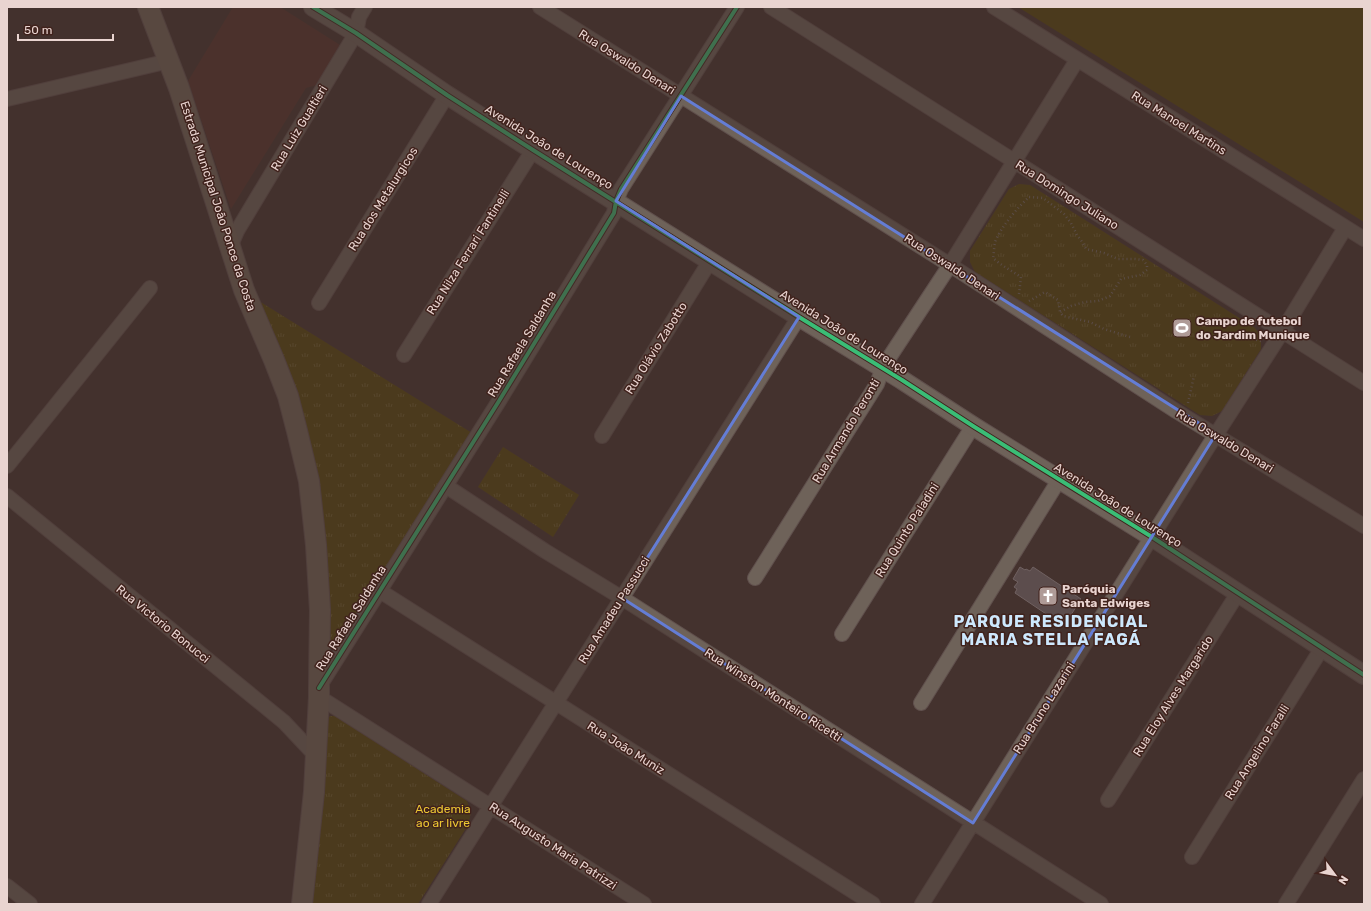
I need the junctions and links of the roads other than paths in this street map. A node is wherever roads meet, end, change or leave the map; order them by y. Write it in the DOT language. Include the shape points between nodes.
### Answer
graph roads {
  1 [pos="148,7"];
  2 [pos="313,7"];
  3 [pos="365,7"];
  4 [pos="540,7"];
  5 [pos="737,7"];
  6 [pos="771,7"];
  7 [pos="994,7"];
  8 [pos="356,33"];
  9 [pos="169,60"];
  10 [pos="1077,60"];
  11 [pos="447,95"];
  12 [pos="681,96"];
  13 [pos="7,99"];
  14 [pos="533,150"];
  15 [pos="1014,161"];
  16 [pos="616,201"];
  17 [pos="1346,228"];
  18 [pos="1364,240"];
  19 [pos="230,247"];
  20 [pos="710,260"];
  21 [pos="950,265"];
  22 [pos="150,288"];
  23 [pos="319,303"];
  24 [pos="799,317"];
  25 [pos="1282,332"];
  26 [pos="404,355"];
  27 [pos="882,367"];
  28 [pos="1364,383"];
  29 [pos="973,426"];
  30 [pos="1216,434"];
  31 [pos="602,436"];
  32 [pos="7,466"];
  33 [pos="1059,480"];
  34 [pos="446,486"];
  35 [pos="7,496"];
  36 [pos="1364,526"];
  37 [pos="1152,537"];
  38 [pos="755,578"];
  39 [pos="380,591"];
  40 [pos="1238,593"];
  41 [pos="622,598"];
  42 [pos="842,634"];
  43 [pos="1322,648"];
  44 [pos="1364,675"];
  45 [pos="319,693"];
  46 [pos="921,703"];
  47 [pos="556,704"];
  48 [pos="316,756"];
  49 [pos="1364,779"];
  50 [pos="1108,800"];
  51 [pos="491,806"];
  52 [pos="973,823"];
  53 [pos="1192,857"];
  54 [pos="7,886"];
  55 [pos="30,904"];
  56 [pos="302,904"];
  57 [pos="430,904"];
  58 [pos="644,904"];
  59 [pos="873,904"];
  60 [pos="922,904"];
  61 [pos="1101,904"];
  62 [pos="1286,904"];
  1 -- 9 [label="main road, Estrada Municipal João Ponce da Costa"];
  2 -- 8 [label="street, Avenida João de Lourenço"];
  3 -- 8 [label="street, Rua Luiz Gualtieri" via="359,17"];
  4 -- 12 [label="street, Rua Oswaldo Denari"];
  5 -- 12 [label="street, Rua Rafaela Saldanha"];
  6 -- 15 [label="street, Rua Domingo Juliano"];
  7 -- 10 [label="street, Rua Manoel Martins"];
  8 -- 11 [label="street, Avenida João de Lourenço"];
  8 -- 19 [label="street, Rua Luiz Gualtieri" via="237,231"];
  9 -- 13 [label="street"];
  9 -- 19 [label="main road, Estrada Municipal João Ponce da Costa"];
  10 -- 15 [label="street, Rua Armando Peronti"];
  10 -- 17 [label="street, Rua Manoel Martins"];
  11 -- 14 [label="street, Avenida João de Lourenço"];
  11 -- 23 [label="street, Rua dos Metalurgicos"];
  12 -- 16 [label="street, Rua Rafaela Saldanha"];
  12 -- 21 [label="street, Rua Oswaldo Denari"];
  14 -- 16 [label="street, Avenida João de Lourenço"];
  14 -- 26 [label="street, Rua Nilza Ferrari Fantinelli"];
  15 -- 21 [label="street, Rua Armando Peronti"];
  15 -- 25 [label="street, Rua Domingo Juliano"];
  16 -- 20 [label="street, Avenida João de Lourenço"];
  16 -- 34 [label="street, Rua Rafaela Saldanha" via="614,214"];
  17 -- 18 [label="street, Rua Manoel Martins"];
  17 -- 25 [label="street, Rua Bruno Lazarini"];
  19 -- 45 [label="main road, Estrada Municipal João Ponce da Costa" via="244,290 288,396 309,481 320,610"];
  20 -- 24 [label="street, Avenida João de Lourenço"];
  20 -- 31 [label="street, Rua Olávio Zabotto"];
  21 -- 27 [label="street, Rua Armando Peronti"];
  21 -- 30 [label="street, Rua Oswaldo Denari"];
  22 -- 32 [label="street"];
  24 -- 27 [label="street, Avenida João de Lourenço"];
  24 -- 41 [label="street, Rua Amadeu Passucci"];
  25 -- 28 [label="street, Rua Domingo Juliano"];
  25 -- 30 [label="street, Rua Bruno Lazarini"];
  27 -- 29 [label="street, Avenida João de Lourenço"];
  27 -- 38 [label="street, Rua Armando Peronti" via="877,384"];
  29 -- 33 [label="street, Avenida João de Lourenço"];
  29 -- 42 [label="street, Rua Quinto Paladini"];
  30 -- 36 [label="street, Rua Oswaldo Denari"];
  30 -- 37 [label="street, Rua Bruno Lazarini"];
  33 -- 37 [label="street, Avenida João de Lourenço"];
  33 -- 46 [label="street"];
  34 -- 39 [label="street, Rua Rafaela Saldanha"];
  34 -- 41 [label="street, Rua Winston Monteiro Ricetti"];
  35 -- 48 [label="street, Rua Victorio Bonucci" via="284,722"];
  37 -- 40 [label="street, Avenida João de Lourenço"];
  37 -- 52 [label="street, Rua Bruno Lazarini"];
  39 -- 45 [label="street, Rua Rafaela Saldanha"];
  39 -- 47 [label="street, Rua João Muniz"];
  40 -- 43 [label="street, Avenida João de Lourenço"];
  40 -- 50 [label="street, Rua Eloy Alves Margarido"];
  41 -- 47 [label="street, Rua Amadeu Passucci"];
  41 -- 52 [label="street, Rua Winston Monteiro Ricetti"];
  43 -- 44 [label="street, Avenida João de Lourenço"];
  43 -- 53 [label="street, Rua Angelino Faralli"];
  45 -- 48 [label="main road, Estrada Municipal João Ponce da Costa"];
  45 -- 51 [label="street, Rua Augusto Maria Patrizzi"];
  47 -- 51 [label="street, Rua Amadeu Passucci"];
  47 -- 59 [label="street, Rua João Muniz"];
  48 -- 56 [label="main road, Estrada Municipal João Ponce da Costa"];
  49 -- 62 [label="street"];
  51 -- 57 [label="street, Rua Amadeu Passucci"];
  51 -- 58 [label="street, Rua Augusto Maria Patrizzi"];
  52 -- 60 [label="street, Rua Bruno Lazarini"];
  52 -- 61 [label="street, Rua Winston Monteiro Ricetti"];
  54 -- 55 [label="street"];
}
